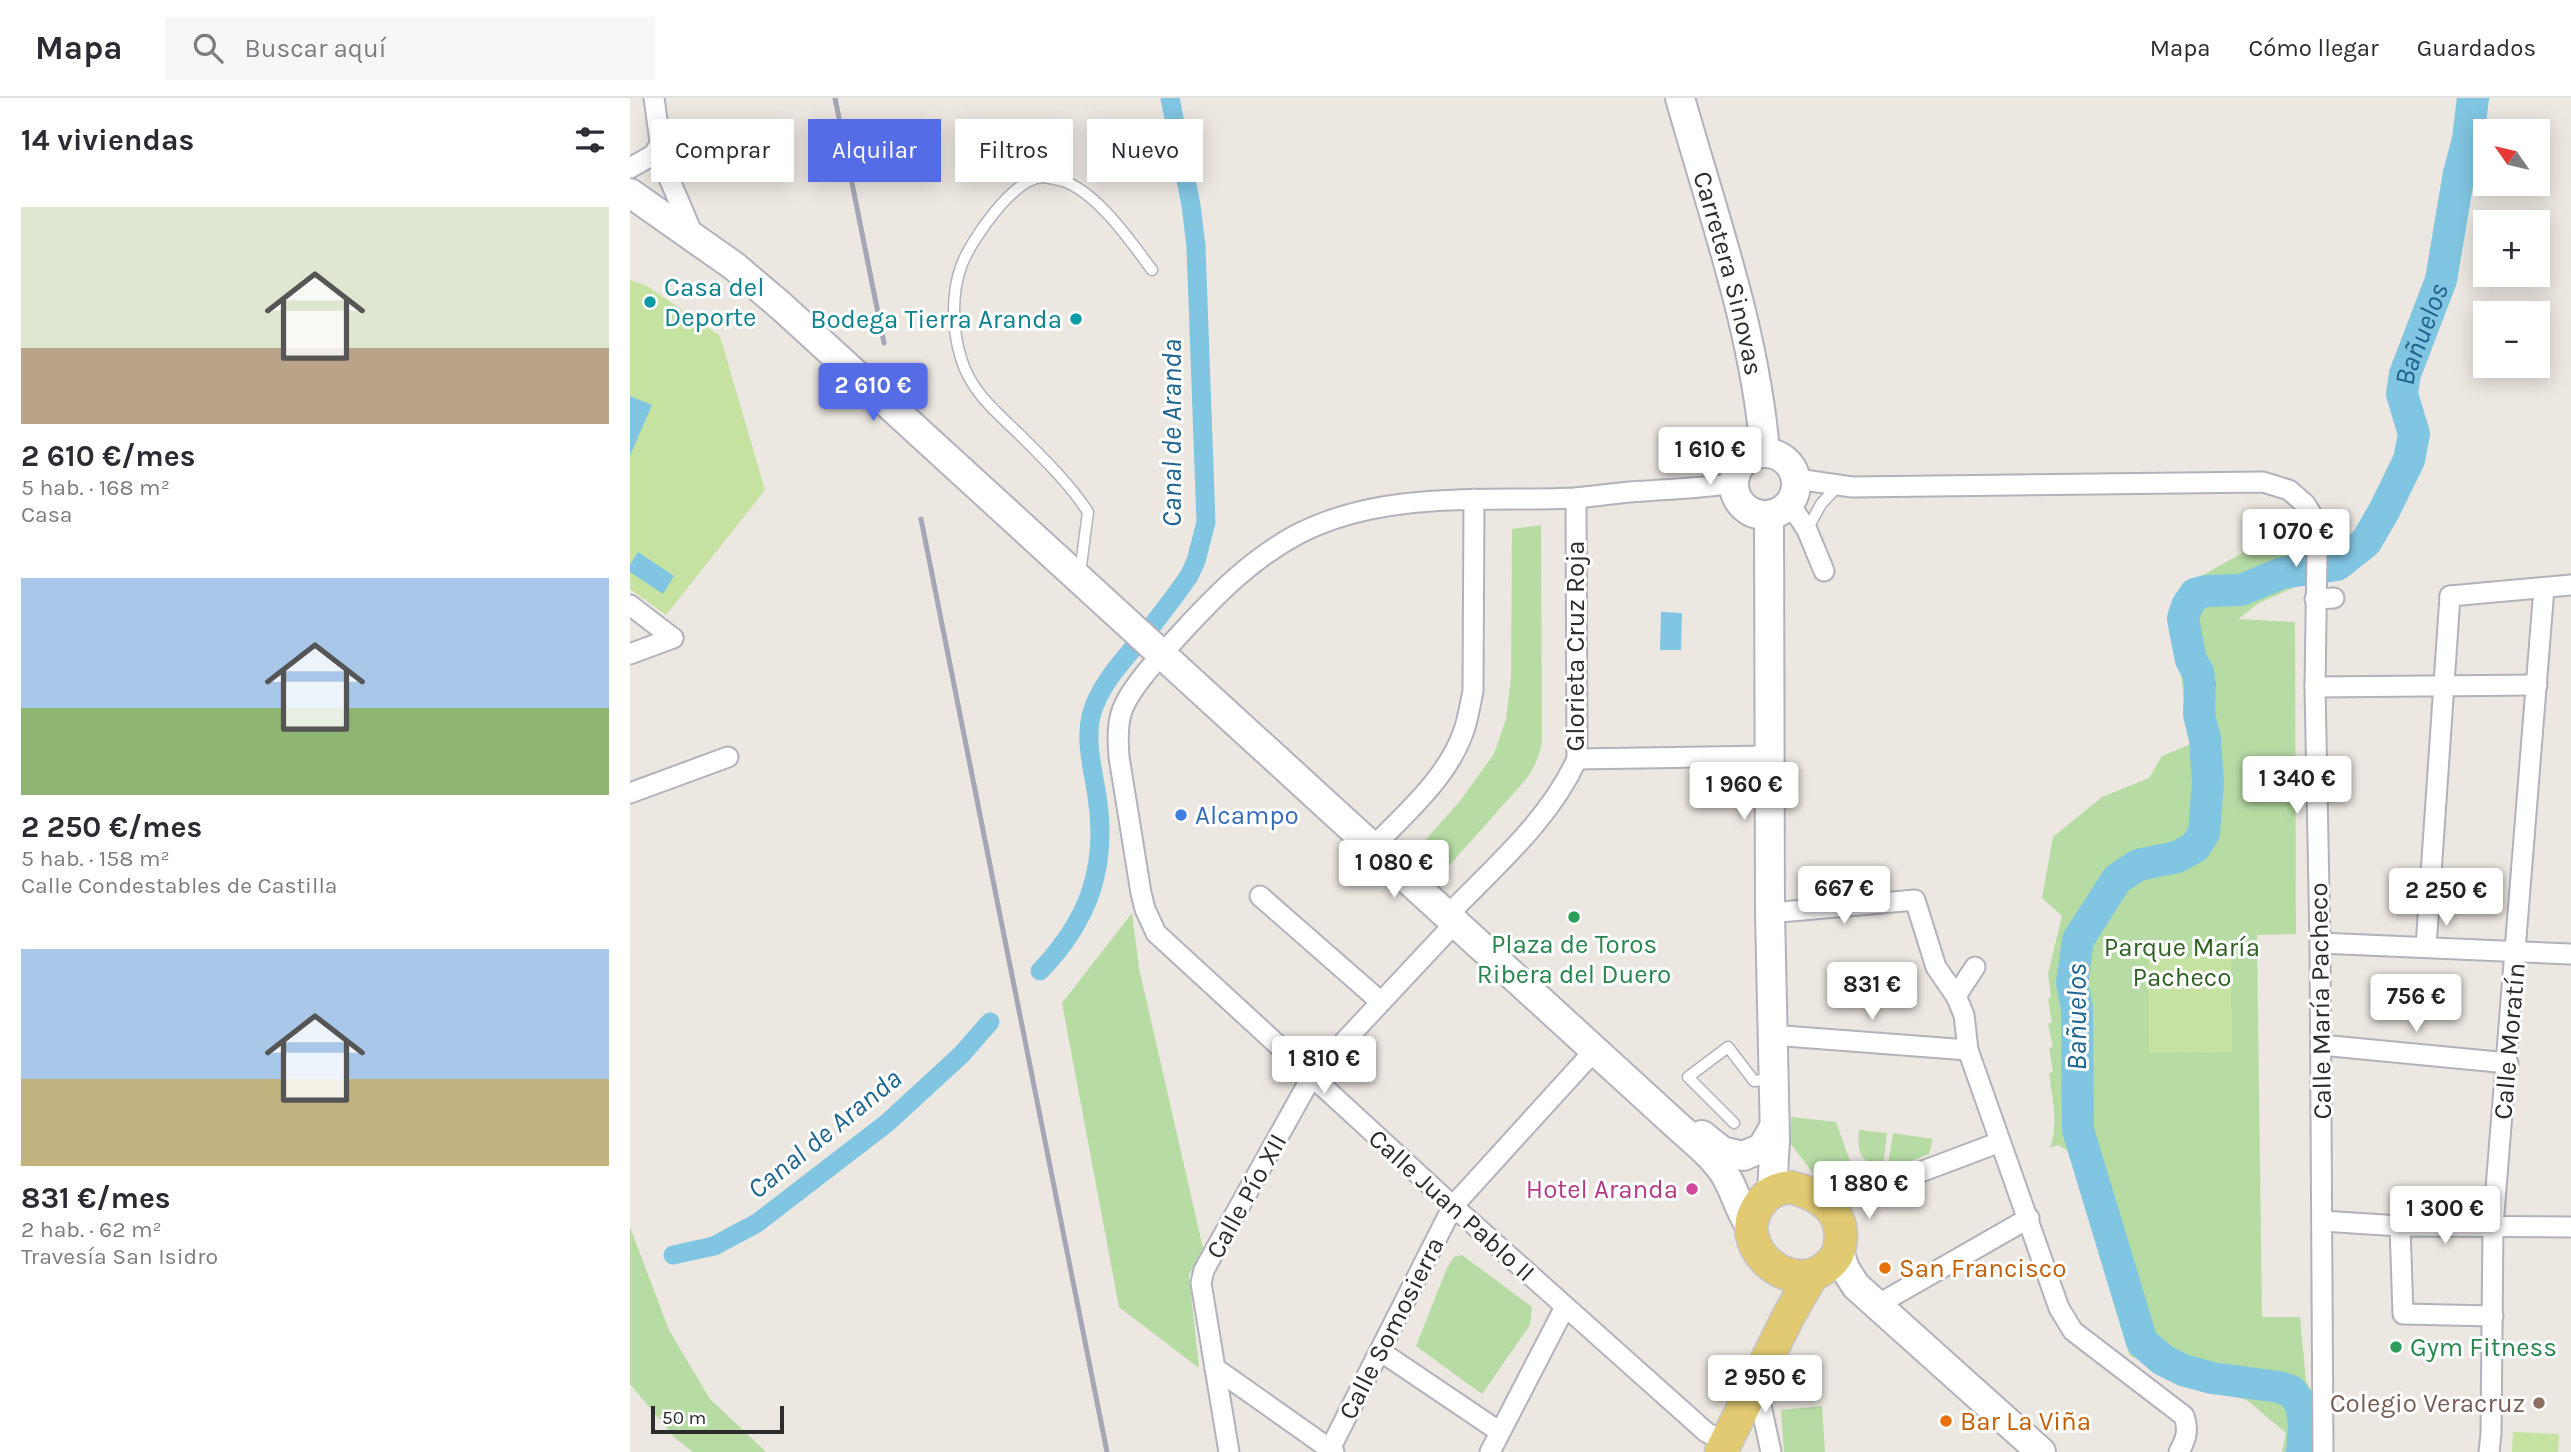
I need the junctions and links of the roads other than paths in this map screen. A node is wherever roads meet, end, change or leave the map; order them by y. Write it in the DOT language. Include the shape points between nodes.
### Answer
graph roads {
  1 [pos="654,98"];
  2 [pos="1680,98"];
  3 [pos="656,119"];
  4 [pos="651,156"];
  5 [pos="630,168"];
  6 [pos="671,182"];
  7 [pos="630,193"];
  8 [pos="694,238"];
  9 [pos="1152,270"];
  10 [pos="1765,452"];
  11 [pos="1734,483"];
  12 [pos="1839,485"];
  13 [pos="1576,498"];
  14 [pos="1474,499"];
  15 [pos="1785,500"];
  16 [pos="1807,530"];
  17 [pos="1824,571"];
  18 [pos="1079,578"];
  19 [pos="2571,585"];
  20 [pos="2544,588"];
  21 [pos="630,605"];
  22 [pos="1149,641"];
  23 [pos="630,654"];
  24 [pos="2445,685"];
  25 [pos="2537,685"];
  26 [pos="2315,687"];
  27 [pos="1768,756"];
  28 [pos="728,757"];
  29 [pos="1577,759"];
  30 [pos="630,793"];
  31 [pos="1373,847"];
  32 [pos="1260,896"];
  33 [pos="1770,912"];
  34 [pos="1451,919"];
  35 [pos="2320,943"];
  36 [pos="2426,947"];
  37 [pos="2516,952"];
  38 [pos="2571,954"];
  39 [pos="1975,967"];
  40 [pos="1956,996"];
  41 [pos="1381,1002"];
  42 [pos="1772,1035"];
  43 [pos="2321,1045"];
  44 [pos="1968,1050"];
  45 [pos="1594,1051"];
  46 [pos="2508,1063"];
  47 [pos="1312,1076"];
  48 [pos="1772,1079"];
  49 [pos="1672,1121"];
  50 [pos="1734,1123"];
  51 [pos="1774,1134"];
  52 [pos="2000,1142"];
  53 [pos="1727,1177"];
  54 [pos="1768,1194"];
  55 [pos="1862,1194"];
  56 [pos="1816,1197"];
  57 [pos="1453,1206"];
  58 [pos="2029,1217"];
  59 [pos="2322,1221"];
  60 [pos="1749,1224"];
  61 [pos="2400,1226"];
  62 [pos="2493,1226"];
  63 [pos="2571,1227"];
  64 [pos="1819,1259"];
  65 [pos="1877,1306"];
  66 [pos="1565,1307"];
  67 [pos="2493,1316"];
  68 [pos="1380,1351"];
  69 [pos="1215,1368"];
  70 [pos="1751,1394"];
  71 [pos="1500,1432"];
  72 [pos="1728,1439"];
  73 [pos="1771,1448"];
  74 [pos="1332,1451"];
  75 [pos="1229,1452"];
  76 [pos="1490,1452"];
  77 [pos="2041,1452"];
  78 [pos="2179,1452"];
  79 [pos="2323,1452"];
  80 [pos="2489,1452"];
  1 -- 3 [label="street"];
  2 -- 10 [label="street, Carretera Sinovas" via="1747,334 1760,396"];
  4 -- 5 [label="street"];
  6 -- 8 [label="street"];
  7 -- 8 [label="street"];
  8 -- 18 [label="street" via="781,306"];
  9 -- 18 [label="lane" via="1118,225 1091,199 1066,182 1041,177 1018,189 996,209 961,266 955,333 967,375 1088,512"];
  10 -- 11 [label="street" via="1747,458"];
  10 -- 15 [label="street" via="1787,460 1794,469"];
  11 -- 13 [label="street, Calle Juan Pablo II"];
  11 -- 15 [label="street" via="1741,505 1759,515"];
  12 -- 15 [label="street, Calle María Pacheco"];
  12 -- 16 [label="lane" via="1821,504"];
  12 -- 26 [label="street, Calle María Pacheco" via="2263,482 2289,490 2314,518 2321,595"];
  13 -- 14 [label="street, Calle Juan Pablo II"];
  13 -- 29 [label="street, Glorieta Cruz Roja"];
  14 -- 22 [label="street, Calle Juan Pablo II" via="1391,505 1299,533"];
  14 -- 31 [label="street" via="1473,691 1468,717 1438,776"];
  15 -- 16 [label="street"];
  15 -- 27 [label="street"];
  16 -- 17 [label="street"];
  18 -- 22 [label="street"];
  19 -- 20 [label="street"];
  20 -- 24 [label="street" via="2445,590"];
  20 -- 25 [label="street, Calle Moratín"];
  21 -- 23 [label="street" via="673,638"];
  22 -- 31 [label="street"];
  22 -- 47 [label="street, Calle Juan Pablo II" via="1121,713 1118,736 1145,909 1156,933 1170,948"];
  24 -- 25 [label="street"];
  24 -- 26 [label="street"];
  24 -- 36 [label="street"];
  25 -- 37 [label="street, Calle Moratín"];
  26 -- 35 [label="street, Calle María Pacheco"];
  27 -- 29 [label="street"];
  27 -- 33 [label="street"];
  28 -- 30 [label="street"];
  29 -- 34 [label="street, Glorieta Cruz Roja" via="1552,804"];
  31 -- 34 [label="street"];
  32 -- 41 [label="street"];
  33 -- 40 [label="street" via="1915,900 1936,967"];
  33 -- 42 [label="street"];
  34 -- 41 [label="street, Calle Pío XII"];
  34 -- 45 [label="street"];
  35 -- 36 [label="street"];
  35 -- 43 [label="street, Calle María Pacheco"];
  36 -- 37 [label="street"];
  37 -- 38 [label="street"];
  37 -- 46 [label="street, Calle Moratín"];
  39 -- 40 [label="street"];
  40 -- 44 [label="street" via="1964,1015"];
  41 -- 47 [label="street, Calle Pío XII"];
  42 -- 44 [label="street"];
  42 -- 48 [label="street"];
  43 -- 46 [label="street"];
  43 -- 59 [label="street, Calle María Pacheco"];
  44 -- 52 [label="street"];
  45 -- 49 [label="street"];
  45 -- 57 [label="street, Calle Somosierra"];
  46 -- 62 [label="street, Calle Moratín"];
  47 -- 57 [label="street, Calle Juan Pablo II"];
  47 -- 69 [label="street, Calle Pío XII" via="1200,1278"];
  48 -- 50 [label="lane" via="1754,1081 1728,1048 1688,1077"];
  48 -- 51 [label="street"];
  49 -- 51 [label="street" via="1722,1151 1743,1156 1762,1148"];
  49 -- 53 [label="street"];
  51 -- 54 [label="street"];
  51 -- 56 [label="street"];
  52 -- 55 [label="street"];
  52 -- 58 [label="street"];
  53 -- 54 [label="street"];
  53 -- 60 [label="street"];
  54 -- 56 [label="main road" via="1790,1187"];
  54 -- 60 [label="main road"];
  55 -- 56 [label="street"];
  55 -- 64 [label="street"];
  56 -- 64 [label="main road" via="1837,1216"];
  57 -- 66 [label="street, Calle Juan Pablo II"];
  57 -- 68 [label="street, Calle Somosierra"];
  58 -- 65 [label="street"];
  58 -- 78 [label="street" via="2059,1308 2073,1331 2184,1416 2188,1427"];
  59 -- 61 [label="street"];
  59 -- 79 [label="street, Calle María Pacheco"];
  60 -- 64 [label="main road" via="1759,1254"];
  61 -- 62 [label="street"];
  61 -- 67 [label="street" via="2403,1314"];
  62 -- 63 [label="street"];
  62 -- 67 [label="street, Calle Moratín"];
  64 -- 65 [label="street"];
  64 -- 70 [label="main road" via="1788,1289 1789,1315"];
  65 -- 77 [label="street"];
  66 -- 71 [label="street"];
  66 -- 72 [label="street, Calle Juan Pablo II" via="1706,1432"];
  67 -- 80 [label="street, Calle Moratín"];
  68 -- 71 [label="street"];
  68 -- 74 [label="street, Calle Somosierra"];
  69 -- 74 [label="street"];
  69 -- 75 [label="street"];
  70 -- 72 [label="main road"];
  70 -- 73 [label="street" via="1760,1401"];
  71 -- 76 [label="street"];
  72 -- 73 [label="street, Calle Juan Pablo II" via="1758,1434"];
}
